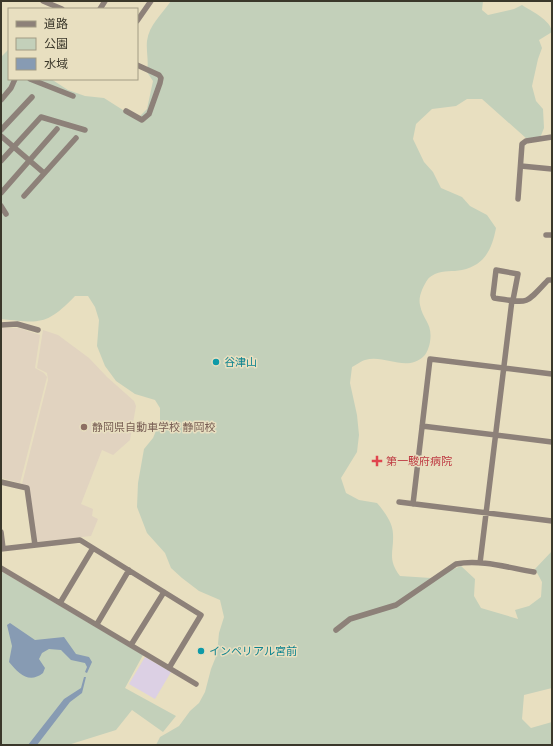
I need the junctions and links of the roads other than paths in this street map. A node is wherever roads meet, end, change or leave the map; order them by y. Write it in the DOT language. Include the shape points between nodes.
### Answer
graph roads {
  1 [pos="151,1"];
  2 [pos="46,2"];
  3 [pos="60,8"];
  4 [pos="138,20"];
  5 [pos="138,66"];
  6 [pos="15,80"];
  7 [pos="33,80"];
  8 [pos="73,96"];
  9 [pos="32,97"];
  10 [pos="1,100"];
  11 [pos="126,110"];
  12 [pos="57,129"];
  13 [pos="1,130"];
  14 [pos="85,130"];
  15 [pos="1,136"];
  16 [pos="552,137"];
  17 [pos="76,138"];
  18 [pos="14,147"];
  19 [pos="29,160"];
  20 [pos="1,161"];
  21 [pos="521,166"];
  22 [pos="552,169"];
  23 [pos="44,173"];
  24 [pos="1,192"];
  25 [pos="24,196"];
  26 [pos="518,198"];
  27 [pos="1,206"];
  28 [pos="6,214"];
  29 [pos="552,280"];
  30 [pos="512,300"];
  31 [pos="1,325"];
  32 [pos="38,330"];
  33 [pos="504,368"];
  34 [pos="552,374"];
  35 [pos="422,426"];
  36 [pos="496,435"];
  37 [pos="552,442"];
  38 [pos="1,482"];
  39 [pos="399,502"];
  40 [pos="413,504"];
  41 [pos="487,513"];
  42 [pos="552,522"];
  43 [pos="1,532"];
  44 [pos="35,545"];
  45 [pos="2,548"];
  46 [pos="93,548"];
  47 [pos="480,563"];
  48 [pos="1,568"];
  49 [pos="129,570"];
  50 [pos="534,572"];
  51 [pos="164,592"];
  52 [pos="60,603"];
  53 [pos="97,624"];
  54 [pos="336,630"];
  55 [pos="131,645"];
  56 [pos="169,668"];
  57 [pos="196,684"];
  1 -- 4 [label="street"];
  2 -- 3 [label="street"];
  5 -- 11 [label="street" via="159,75 160,83 149,114 142,120"];
  6 -- 10 [label="street"];
  7 -- 8 [label="street"];
  9 -- 13 [label="street"];
  12 -- 19 [label="street"];
  14 -- 18 [label="street" via="41,117"];
  15 -- 18 [label="street"];
  16 -- 21 [label="street" via="526,141 522,144"];
  17 -- 23 [label="street"];
  18 -- 19 [label="street"];
  18 -- 20 [label="street"];
  19 -- 23 [label="street"];
  19 -- 24 [label="street"];
  21 -- 22 [label="street"];
  21 -- 26 [label="street"];
  23 -- 25 [label="street"];
  27 -- 28 [label="street"];
  29 -- 30 [label="street" via="548,280 528,301"];
  30 -- 30 [label="street" via="494,298 496,270 518,274"];
  30 -- 33 [label="street"];
  31 -- 32 [label="street" via="17,324"];
  33 -- 34 [label="street"];
  33 -- 35 [label="street" via="430,359"];
  33 -- 36 [label="street"];
  35 -- 36 [label="street"];
  35 -- 40 [label="street"];
  36 -- 37 [label="street"];
  36 -- 41 [label="street"];
  38 -- 44 [label="street" via="27,488"];
  39 -- 40 [label="street"];
  40 -- 41 [label="street"];
  41 -- 42 [label="street"];
  41 -- 47 [label="street"];
  43 -- 45 [label="street"];
  44 -- 45 [label="street"];
  44 -- 46 [label="street" via="80,540"];
  46 -- 49 [label="street"];
  46 -- 52 [label="street"];
  47 -- 50 [label="street"];
  47 -- 54 [label="street" via="456,564 396,605 350,619"];
  48 -- 52 [label="street"];
  49 -- 51 [label="street"];
  49 -- 53 [label="street"];
  51 -- 55 [label="street"];
  51 -- 56 [label="street" via="201,615"];
  52 -- 53 [label="street"];
  53 -- 55 [label="street"];
  55 -- 56 [label="street"];
  56 -- 57 [label="street"];
}
